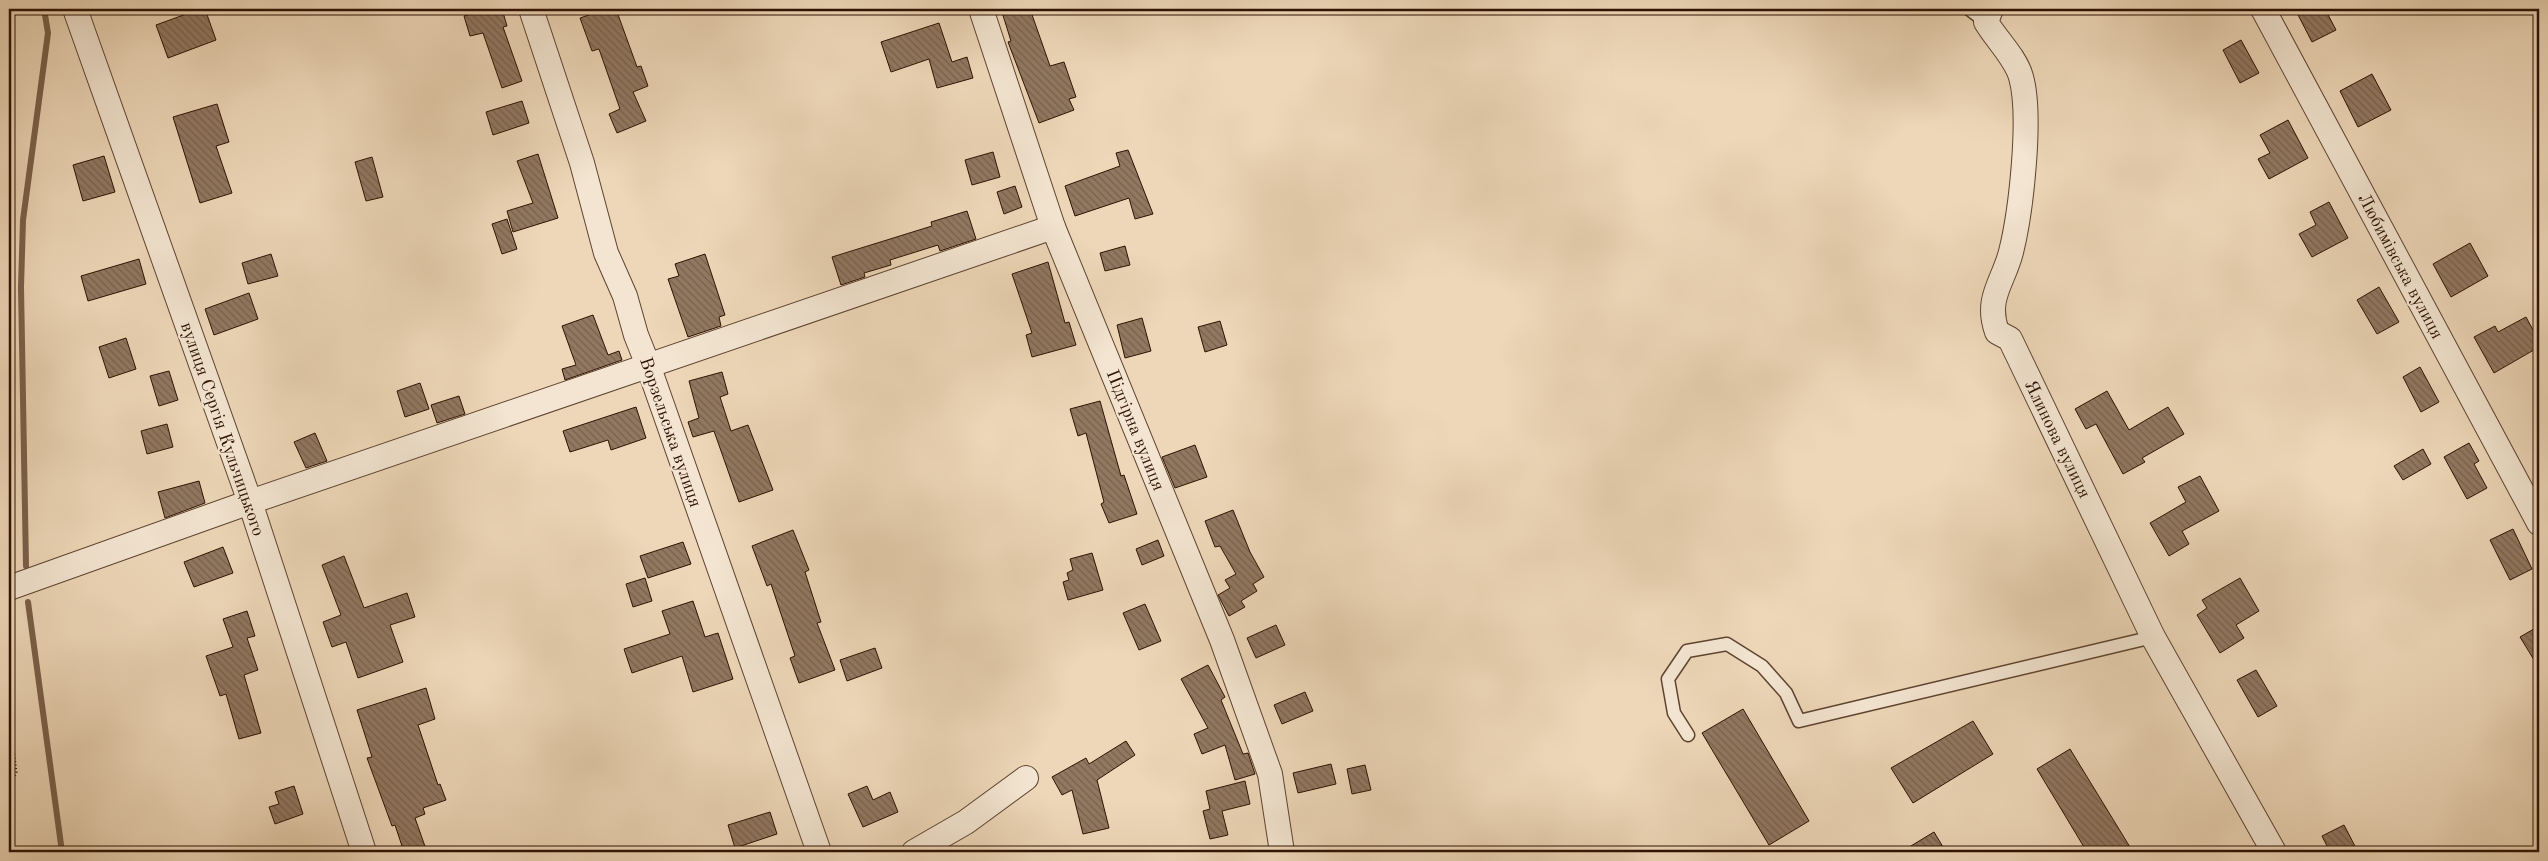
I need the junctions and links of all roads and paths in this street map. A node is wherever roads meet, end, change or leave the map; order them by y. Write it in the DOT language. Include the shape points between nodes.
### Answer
graph roads {
  1 [pos="75,9"];
  2 [pos="531,9"];
  3 [pos="981,9"];
  4 [pos="2263,9"];
  5 [pos="1982,13"];
  6 [pos="1053,227"];
  7 [pos="648,365"];
  8 [pos="250,502"];
  9 [pos="2539,523"];
  10 [pos="9,588"];
  11 [pos="2153,636"];
  12 [pos="9,716"];
  13 [pos="1688,735"];
  14 [pos="1026,778"];
  15 [pos="9,791"];
  16 [pos="2271,851"];
  17 [pos="364,852"];
  18 [pos="819,852"];
  19 [pos="914,852"];
  20 [pos="1282,852"];
  1 -- 8 [label="street, вулиця Сергія Кульчицького"];
  2 -- 7 [label="street, Ворзельська вулиця" via="582,163 606,253 625,296"];
  3 -- 6 [label="street, Підгірна вулиця"];
  4 -- 9 [label="street, Любимівська вулиця"];
  5 -- 11 [label="street, Ялинова вулиця" via="2021,76 2026,119 2018,218 2011,253 1994,294 1993,319 1997,332 2010,339"];
  6 -- 7 [label="street"];
  6 -- 20 [label="street, Підгірна вулиця" via="1222,640 1270,774"];
  7 -- 8 [label="street"];
  7 -- 18 [label="street, Ворзельська вулиця"];
  8 -- 10 [label="street"];
  8 -- 17 [label="street, вулиця Сергія Кульчицького"];
  11 -- 13 [label="lane" via="1799,721 1786,693 1762,666 1726,644 1687,651 1668,679 1674,713"];
  11 -- 16 [label="street, Ялинова вулиця"];
  12 -- 15 [label="path" via="16,772"];
  14 -- 19 [label="street" via="966,822"];
}
